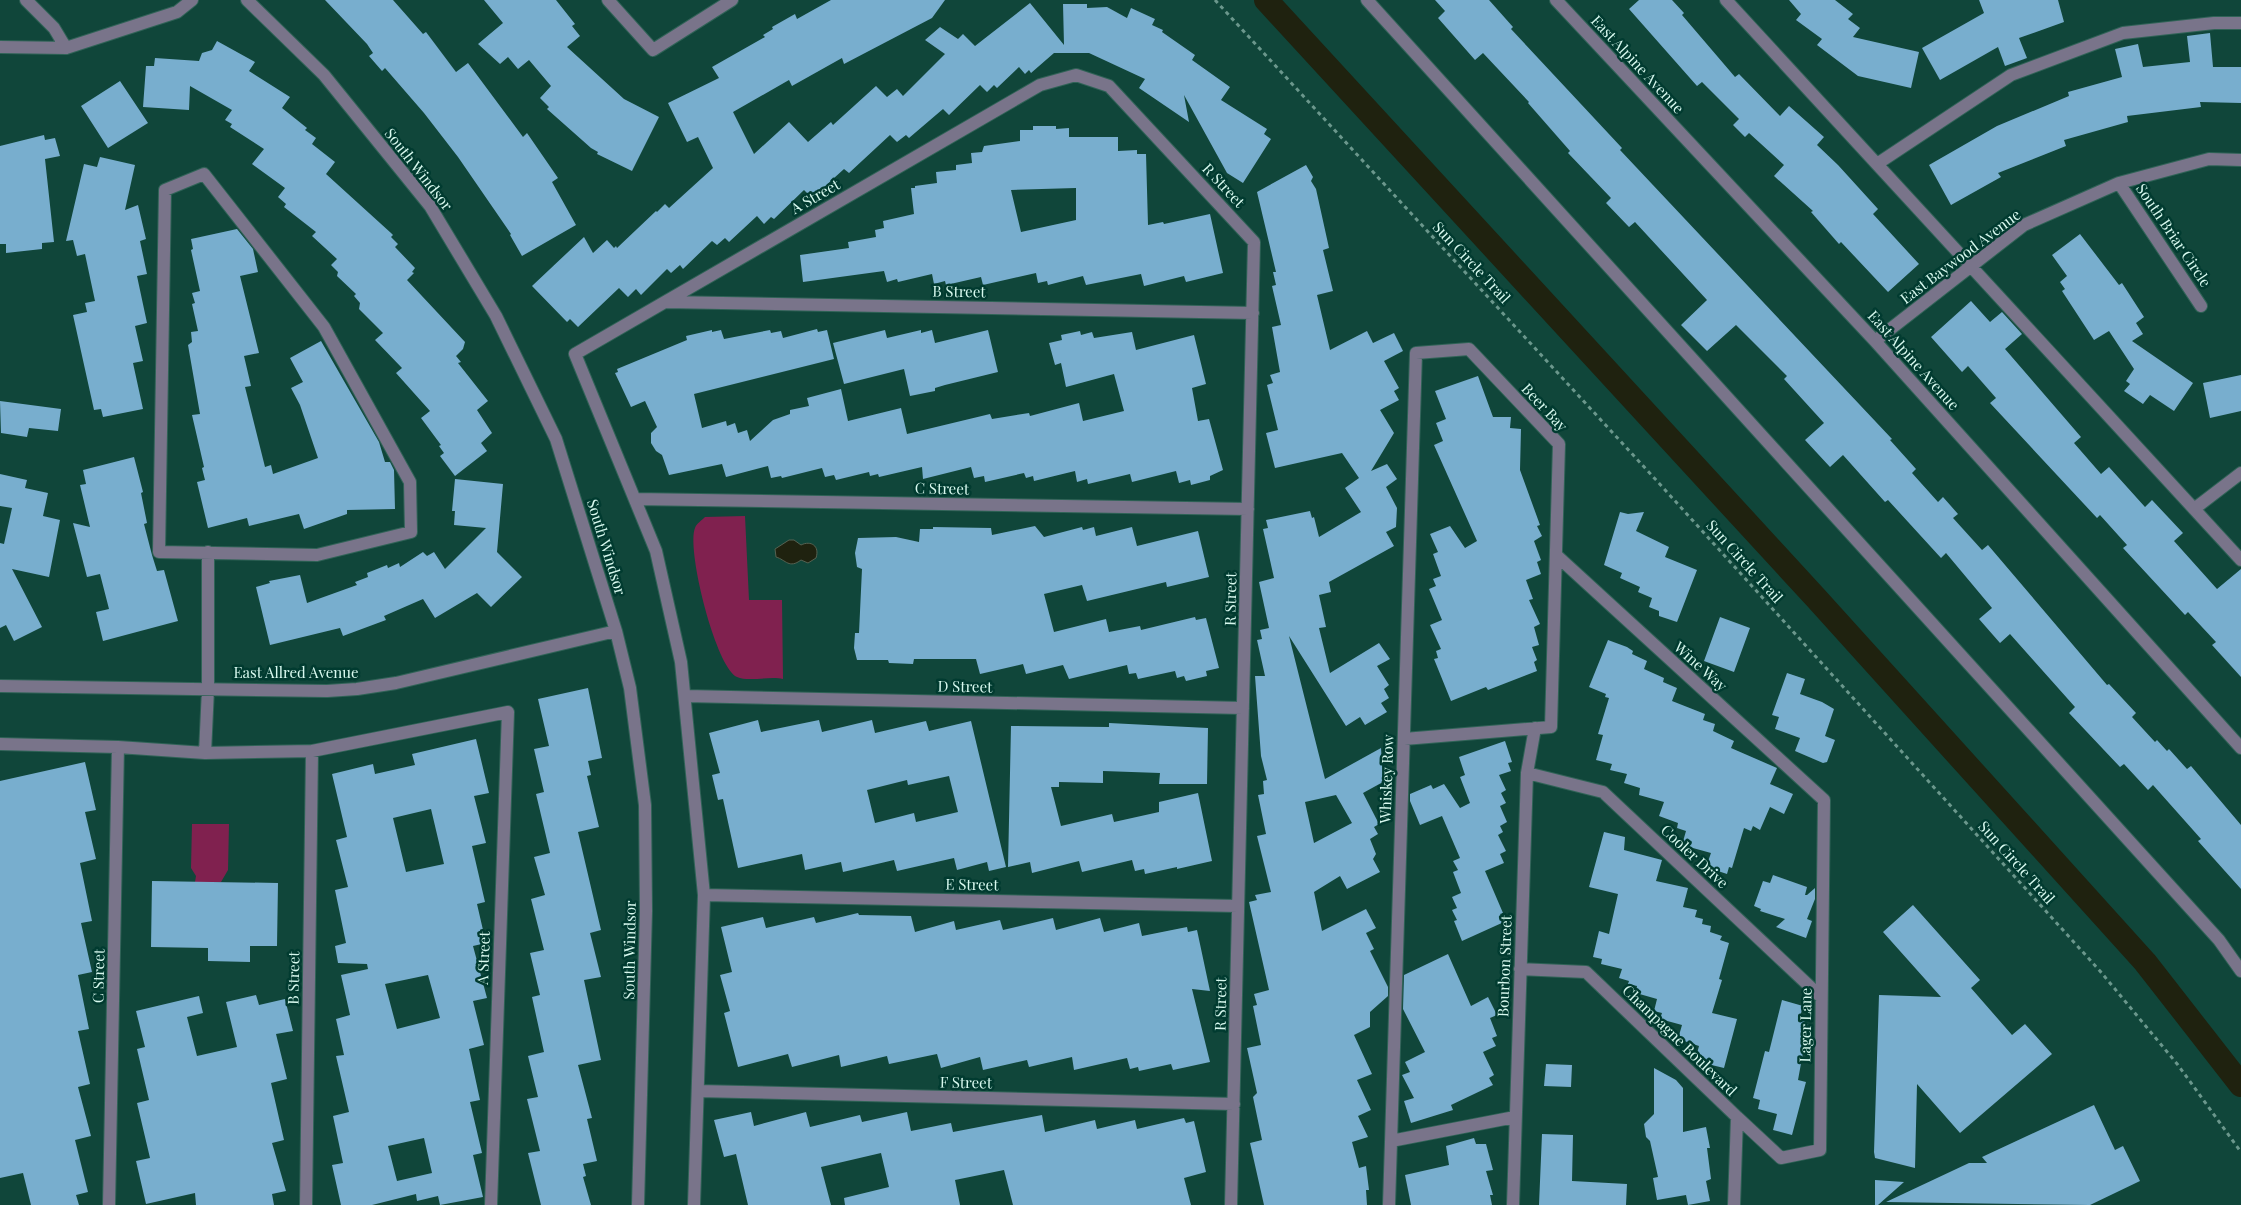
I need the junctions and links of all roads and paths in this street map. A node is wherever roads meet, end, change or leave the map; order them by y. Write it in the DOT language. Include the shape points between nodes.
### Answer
graph roads {
  1 [pos="26,0"];
  2 [pos="192,0"];
  3 [pos="247,0"];
  4 [pos="608,0"];
  5 [pos="732,0"];
  6 [pos="1215,0"];
  7 [pos="1367,0"];
  8 [pos="1556,0"];
  9 [pos="1726,0"];
  10 [pos="2241,23"];
  11 [pos="0,47"];
  12 [pos="66,48"];
  13 [pos="1076,75"];
  14 [pos="2241,160"];
  15 [pos="1878,164"];
  16 [pos="2119,182"];
  17 [pos="1972,266"];
  18 [pos="666,302"];
  19 [pos="2201,306"];
  20 [pos="1253,313"];
  21 [pos="1875,341"];
  22 [pos="1416,353"];
  23 [pos="2241,473"];
  24 [pos="635,499"];
  25 [pos="1248,510"];
  26 [pos="2194,510"];
  27 [pos="208,552"];
  28 [pos="1556,555"];
  29 [pos="2241,560"];
  30 [pos="616,631"];
  31 [pos="0,686"];
  32 [pos="208,689"];
  33 [pos="686,696"];
  34 [pos="1243,708"];
  35 [pos="1535,728"];
  36 [pos="1404,739"];
  37 [pos="0,744"];
  38 [pos="118,747"];
  39 [pos="2241,748"];
  40 [pos="312,751"];
  41 [pos="205,753"];
  42 [pos="1527,773"];
  43 [pos="1824,800"];
  44 [pos="704,895"];
  45 [pos="1238,906"];
  46 [pos="1520,969"];
  47 [pos="2241,971"];
  48 [pos="1821,998"];
  49 [pos="698,1091"];
  50 [pos="1234,1104"];
  51 [pos="1515,1117"];
  52 [pos="1736,1117"];
  53 [pos="1391,1141"];
  54 [pos="2241,1152"];
  55 [pos="110,1205"];
  56 [pos="306,1205"];
  57 [pos="491,1205"];
  58 [pos="638,1205"];
  59 [pos="694,1205"];
  60 [pos="1231,1205"];
  61 [pos="1389,1205"];
  62 [pos="1512,1205"];
  63 [pos="1734,1205"];
  1 -- 12 [label="street" via="54,28"];
  2 -- 12 [label="street" via="177,12"];
  3 -- 30 [label="street, South Windsor" via="324,75 430,206 496,316 556,439"];
  4 -- 5 [label="street" via="653,50"];
  6 -- 54 [label="path, Sun Circle Trail" via="1658,480 2067,935 2178,1065"];
  7 -- 47 [label="street" via="2212,933"];
  8 -- 21 [label="street, East Alpine Avenue"];
  9 -- 15 [label="street"];
  10 -- 15 [label="street" via="2124,33 2011,75"];
  11 -- 12 [label="street"];
  13 -- 18 [label="street, A Street" via="1040,85"];
  13 -- 20 [label="street, R Street" via="1109,86 1254,242"];
  14 -- 16 [label="street, East Baywood Avenue" via="2209,159"];
  15 -- 17 [label="street"];
  16 -- 17 [label="street, East Baywood Avenue" via="2024,225"];
  16 -- 19 [label="street, South Briar Circle"];
  17 -- 21 [label="street, East Baywood Avenue"];
  17 -- 26 [label="street"];
  18 -- 20 [label="street, B Street"];
  18 -- 24 [label="street, A Street" via="575,354"];
  20 -- 25 [label="street, R Street"];
  21 -- 39 [label="street, East Alpine Avenue"];
  22 -- 28 [label="street, Beer Bay" via="1469,349 1559,444"];
  22 -- 36 [label="street, Whiskey Row"];
  23 -- 26 [label="street"];
  24 -- 25 [label="street, C Street"];
  24 -- 33 [label="street" via="656,551 676,635"];
  25 -- 34 [label="street, R Street"];
  26 -- 29 [label="street"];
  27 -- 27 [label="street" via="158,552 164,190 204,174 324,327 410,482 411,532 316,554"];
  27 -- 32 [label="street"];
  28 -- 35 [label="street" via="1551,726"];
  28 -- 43 [label="street, Wine Way"];
  30 -- 32 [label="street, East Allred Avenue" via="357,690"];
  30 -- 58 [label="street, South Windsor" via="630,688 646,805"];
  31 -- 32 [label="street, East Allred Avenue"];
  32 -- 41 [label="street"];
  33 -- 34 [label="street, D Street"];
  33 -- 44 [label="street"];
  34 -- 45 [label="street, R Street"];
  35 -- 36 [label="street"];
  35 -- 42 [label="street, Bourbon Street"];
  36 -- 53 [label="street, Whiskey Row"];
  37 -- 38 [label="street"];
  38 -- 41 [label="street"];
  38 -- 55 [label="street, C Street"];
  40 -- 41 [label="street"];
  40 -- 56 [label="street, B Street"];
  40 -- 57 [label="street, A Street" via="508,712"];
  42 -- 46 [label="street, Bourbon Street"];
  42 -- 48 [label="street, Cooler Drive" via="1604,792"];
  43 -- 48 [label="street, Lager Lane"];
  44 -- 45 [label="street, E Street"];
  44 -- 49 [label="street"];
  45 -- 50 [label="street, R Street"];
  46 -- 51 [label="street, Bourbon Street"];
  46 -- 52 [label="street, Champagne Boulevard" via="1586,972"];
  48 -- 52 [label="street, Lager Lane" via="1820,1150 1781,1158"];
  49 -- 50 [label="street, F Street"];
  49 -- 59 [label="street"];
  50 -- 60 [label="street, R Street"];
  51 -- 53 [label="street"];
  51 -- 62 [label="street, Bourbon Street"];
  52 -- 63 [label="street, Champagne Boulevard"];
  53 -- 61 [label="street, Whiskey Row"];
}
